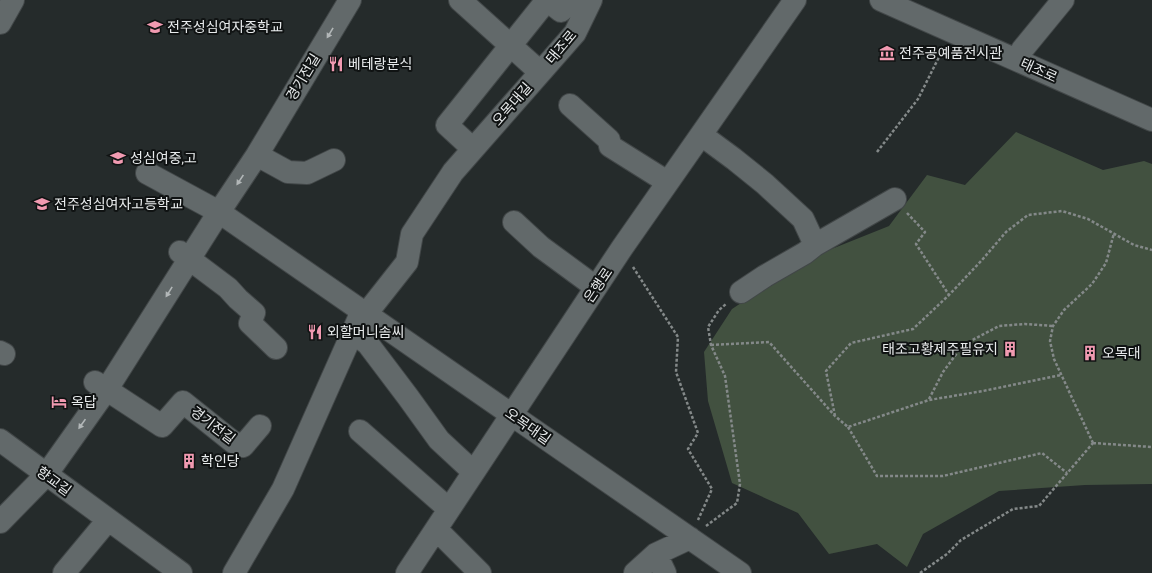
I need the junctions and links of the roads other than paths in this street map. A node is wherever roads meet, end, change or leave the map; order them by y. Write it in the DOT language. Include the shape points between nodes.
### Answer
graph roads {
  1 [pos="13,0"];
  2 [pos="349,0"];
  3 [pos="460,0"];
  4 [pos="573,0"];
  5 [pos="591,0"];
  6 [pos="795,0"];
  7 [pos="881,0"];
  8 [pos="1063,0"];
  9 [pos="0,23"];
  10 [pos="510,46"];
  11 [pos="1022,50"];
  12 [pos="540,72"];
  13 [pos="570,105"];
  14 [pos="1151,116"];
  15 [pos="711,142"];
  16 [pos="473,150"];
  17 [pos="257,155"];
  18 [pos="334,160"];
  19 [pos="147,173"];
  20 [pos="661,178"];
  21 [pos="895,199"];
  22 [pos="219,212"];
  23 [pos="514,222"];
  24 [pos="815,245"];
  25 [pos="185,256"];
  26 [pos="590,283"];
  27 [pos="741,292"];
  28 [pos="364,312"];
  29 [pos="352,332"];
  30 [pos="276,348"];
  31 [pos="101,386"];
  32 [pos="512,415"];
  33 [pos="260,426"];
  34 [pos="360,431"];
  35 [pos="0,440"];
  36 [pos="467,466"];
  37 [pos="46,475"];
  38 [pos="442,503"];
  39 [pos="108,520"];
  40 [pos="0,522"];
  41 [pos="442,535"];
  42 [pos="690,538"];
  43 [pos="661,564"];
  44 [pos="64,573"];
  45 [pos="181,573"];
  46 [pos="234,573"];
  47 [pos="407,573"];
  48 [pos="480,573"];
  49 [pos="635,573"];
  50 [pos="740,573"];
  1 -- 9 [label="street"];
  2 -- 17 [label="street, 경기전길, one-way"];
  3 -- 10 [label="street"];
  4 -- 10 [label="street" via="561,11 547,0"];
  5 -- 12 [label="street, 태조로" via="575,33"];
  6 -- 32 [label="street, 은행로" via="622,248"];
  7 -- 14 [label="street, 태조로"];
  8 -- 11 [label="street, 태조로"];
  10 -- 12 [label="street"];
  10 -- 16 [label="street" via="447,125"];
  12 -- 16 [label="street, 오목대길"];
  13 -- 20 [label="street" via="609,140 610,146"];
  15 -- 24 [label="street" via="765,184 803,219"];
  16 -- 28 [label="street, 오목대길" via="454,172 412,234 407,262"];
  17 -- 18 [label="street" via="288,172 307,173"];
  17 -- 22 [label="street, 경기전길, one-way"];
  19 -- 22 [label="street, 오목대길"];
  21 -- 24 [label="street"];
  22 -- 25 [label="street, 경기전길"];
  22 -- 28 [label="street, 오목대길"];
  23 -- 26 [label="street, 은행로" via="541,247"];
  24 -- 27 [label="street"];
  25 -- 30 [label="street" via="228,288 254,313 250,323"];
  25 -- 31 [label="street, 경기전길, one-way"];
  28 -- 29 [label="street, 오목대길"];
  28 -- 32 [label="street, 오목대길"];
  29 -- 36 [label="street" via="368,344 439,440"];
  29 -- 46 [label="street, 오목대길" via="283,489"];
  31 -- 33 [label="street, 경기전길" via="162,426 183,402 233,442 243,446"];
  31 -- 37 [label="street, 경기전길, one-way"];
  32 -- 42 [label="street, 오목대길"];
  32 -- 47 [label="street, 은행로"];
  34 -- 38 [label="street"];
  35 -- 37 [label="street, 향교길"];
  37 -- 39 [label="street, 향교길"];
  37 -- 40 [label="street, 경기전길"];
  39 -- 44 [label="street"];
  39 -- 45 [label="street, 향교길"];
  41 -- 48 [label="street"];
  42 -- 43 [label="street"];
  42 -- 50 [label="street, 오목대길"];
  43 -- 49 [label="street"];
}
